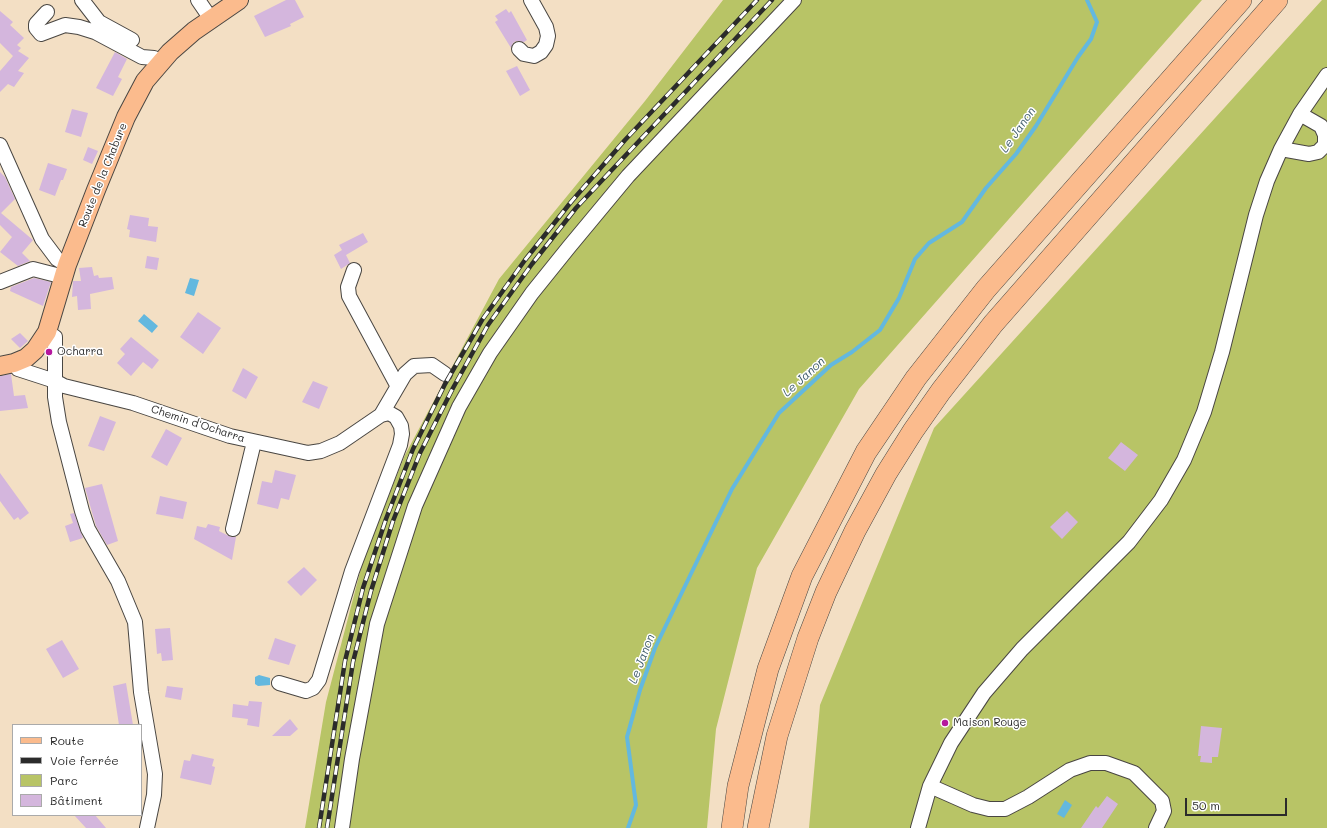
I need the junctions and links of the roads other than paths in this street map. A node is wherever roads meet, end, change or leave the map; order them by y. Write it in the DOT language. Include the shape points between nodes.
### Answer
graph roads {
  1 [pos="82,0"];
  2 [pos="198,0"];
  3 [pos="239,0"];
  4 [pos="531,0"];
  5 [pos="794,0"];
  6 [pos="1241,0"];
  7 [pos="1277,0"];
  8 [pos="47,12"];
  9 [pos="211,19"];
  10 [pos="519,49"];
  11 [pos="156,60"];
  12 [pos="1327,75"];
  13 [pos="1300,114"];
  14 [pos="0,145"];
  15 [pos="1326,145"];
  16 [pos="1281,149"];
  17 [pos="354,270"];
  18 [pos="66,271"];
  19 [pos="0,282"];
  20 [pos="47,332"];
  21 [pos="7,365"];
  22 [pos="445,374"];
  23 [pos="55,381"];
  24 [pos="397,384"];
  25 [pos="381,415"];
  26 [pos="254,442"];
  27 [pos="233,529"];
  28 [pos="279,683"];
  29 [pos="930,786"];
  30 [pos="147,828"];
  31 [pos="342,828"];
  32 [pos="732,828"];
  33 [pos="758,828"];
  34 [pos="918,828"];
  35 [pos="1156,828"];
  1 -- 11 [label="street" via="99,22 146,48"];
  2 -- 9 [label="street"];
  3 -- 9 [label="main road, Route de la Chabure"];
  4 -- 10 [label="street" via="546,27 546,45 534,56 524,54"];
  5 -- 31 [label="street" via="628,176 569,247 490,352 459,406 415,506 377,624 353,751"];
  6 -- 32 [label="highway" via="986,289 916,378 866,452 802,576 768,669 738,786"];
  7 -- 33 [label="highway" via="993,324 941,391 886,474 855,531 826,592 808,638 777,736"];
  8 -- 11 [label="street" via="36,24 41,34 65,25 79,27 95,32 142,57"];
  9 -- 11 [label="main road, Route de la Chabure"];
  11 -- 18 [label="main road, Route de la Chabure" via="126,118"];
  12 -- 13 [label="street"];
  13 -- 15 [label="street" via="1320,126 1325,134"];
  13 -- 16 [label="street"];
  14 -- 18 [label="street" via="42,239"];
  15 -- 16 [label="street" via="1318,152 1309,154"];
  16 -- 29 [label="street" via="1256,215 1222,352 1204,412 1184,460 1160,500 1129,542 1022,649 984,693 951,743"];
  17 -- 24 [label="street" via="348,287 349,296"];
  18 -- 19 [label="street" via="33,269"];
  18 -- 20 [label="main road, Route de la Chabure"];
  20 -- 21 [label="main road, Route de la Chabure" via="26,358"];
  20 -- 23 [label="street" via="55,337"];
  21 -- 23 [label="street, Chemin d'Ocharra"];
  22 -- 24 [label="street, Chemin d'Ocharra" via="432,365 414,366"];
  23 -- 26 [label="street, Chemin d'Ocharra" via="64,386 133,403 212,431"];
  23 -- 30 [label="street" via="60,422 88,529 118,581 135,622 141,692 155,774 154,795"];
  24 -- 25 [label="street, Chemin d'Ocharra"];
  25 -- 26 [label="street, Chemin d'Ocharra" via="340,443 321,451 308,453"];
  25 -- 28 [label="street" via="389,413 396,417 401,426 400,446 352,571 320,680 306,691"];
  26 -- 27 [label="street"];
  29 -- 34 [label="street"];
  29 -- 35 [label="street" via="973,805 1005,809 1070,770 1090,763 1106,763 1134,772 1162,801 1164,811"];
}
